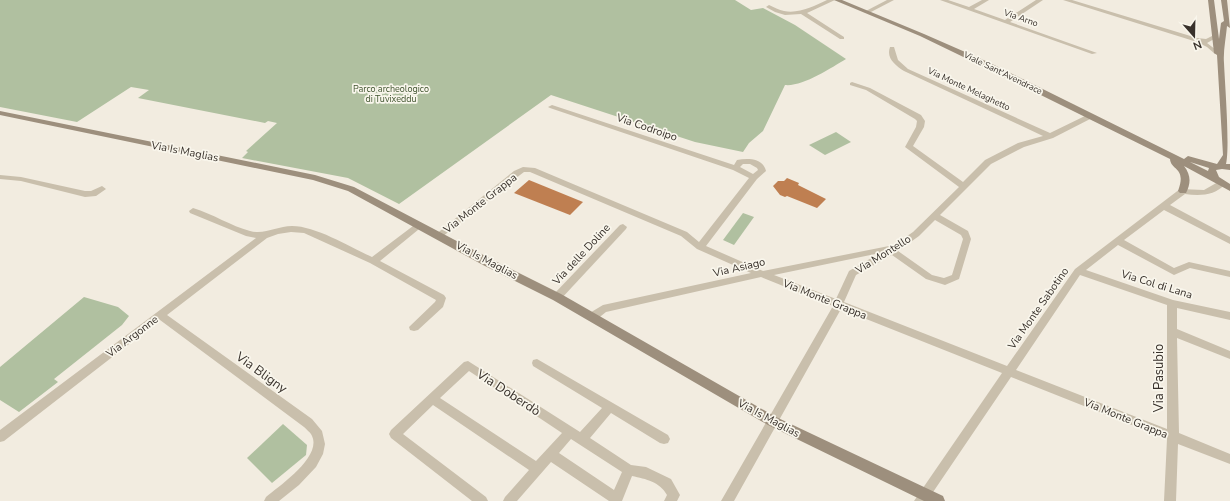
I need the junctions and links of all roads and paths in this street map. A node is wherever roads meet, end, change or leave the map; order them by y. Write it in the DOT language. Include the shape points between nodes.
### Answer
graph roads {
  1 [pos="832,0"];
  2 [pos="837,0"];
  3 [pos="891,0"];
  4 [pos="943,0"];
  5 [pos="986,0"];
  6 [pos="1040,0"];
  7 [pos="1066,0"];
  8 [pos="1211,0"];
  9 [pos="1224,0"];
  10 [pos="769,8"];
  11 [pos="970,10"];
  12 [pos="802,12"];
  13 [pos="867,12"];
  14 [pos="1006,22"];
  15 [pos="1228,24"];
  16 [pos="1214,37"];
  17 [pos="842,38"];
  18 [pos="1196,40"];
  19 [pos="892,48"];
  20 [pos="1094,53"];
  21 [pos="1219,57"];
  22 [pos="852,84"];
  23 [pos="552,107"];
  24 [pos="0,114"];
  25 [pos="1090,117"];
  26 [pos="1050,136"];
  27 [pos="1165,153"];
  28 [pos="1223,167"];
  29 [pos="736,168"];
  30 [pos="0,177"];
  31 [pos="754,177"];
  32 [pos="1222,183"];
  33 [pos="963,186"];
  34 [pos="102,189"];
  35 [pos="1183,191"];
  36 [pos="1164,206"];
  37 [pos="193,212"];
  38 [pos="934,216"];
  39 [pos="420,225"];
  40 [pos="622,227"];
  41 [pos="439,235"];
  42 [pos="264,236"];
  43 [pos="1230,240"];
  44 [pos="1118,241"];
  45 [pos="700,247"];
  46 [pos="893,249"];
  47 [pos="373,261"];
  48 [pos="1078,271"];
  49 [pos="762,274"];
  50 [pos="1230,274"];
  51 [pos="557,297"];
  52 [pos="1172,303"];
  53 [pos="838,305"];
  54 [pos="160,315"];
  55 [pos="1230,316"];
  56 [pos="592,317"];
  57 [pos="414,327"];
  58 [pos="1172,331"];
  59 [pos="1230,355"];
  60 [pos="537,363"];
  61 [pos="1009,371"];
  62 [pos="433,399"];
  63 [pos="610,407"];
  64 [pos="772,421"];
  65 [pos="570,432"];
  66 [pos="0,437"];
  67 [pos="1173,437"];
  68 [pos="664,439"];
  69 [pos="580,440"];
  70 [pos="551,455"];
  71 [pos="1230,459"];
  72 [pos="538,469"];
  73 [pos="629,470"];
  74 [pos="922,498"];
  75 [pos="616,500"];
  76 [pos="271,501"];
  77 [pos="482,501"];
  78 [pos="509,501"];
  79 [pos="670,501"];
  80 [pos="727,501"];
  81 [pos="938,501"];
  82 [pos="1170,501"];
  1 -- 12 [label="street"];
  2 -- 13 [label="street, Viale Sant'Avendrace"];
  3 -- 13 [label="street"];
  4 -- 11 [label="street, Via Arno"];
  5 -- 11 [label="street"];
  6 -- 14 [label="street"];
  7 -- 18 [label="street"];
  8 -- 16 [label="street"];
  9 -- 15 [label="street"];
  10 -- 12 [label="street" via="784,14"];
  11 -- 14 [label="street, Via Arno"];
  12 -- 17 [label="street"];
  13 -- 25 [label="street, Viale Sant'Avendrace" via="985,64"];
  14 -- 20 [label="street, Via Arno"];
  15 -- 21 [label="street" via="1224,23"];
  16 -- 18 [label="street" via="1207,41"];
  16 -- 21 [label="street"];
  18 -- 21 [label="street" via="1209,46"];
  19 -- 26 [label="street, Via Monte Melaghetto" via="892,56 906,70"];
  21 -- 28 [label="street" via="1227,155"];
  22 -- 33 [label="street" via="868,89 918,117 921,121 920,127 909,147"];
  23 -- 29 [label="street, Via Codroipo"];
  24 -- 39 [label="street, Via Is Maglias" via="315,178 351,189"];
  25 -- 26 [label="street, Via Montello"];
  25 -- 27 [label="street, Viale Sant'Avendrace"];
  26 -- 33 [label="street, Via Montello" via="1021,145 988,162"];
  27 -- 28 [label="street, Viale Sant'Avendrace"];
  27 -- 32 [label="street, Viale Sant'Avendrace"];
  27 -- 35 [label="street" via="1185,174 1187,181"];
  28 -- 32 [label="street" via="1212,169 1212,173"];
  29 -- 31 [label="street, Via Codroipo"];
  29 -- 31 [label="street" via="740,162 755,163 761,167 762,172"];
  30 -- 34 [label="street" via="21,179 85,194 93,194"];
  31 -- 45 [label="street"];
  32 -- 35 [label="street" via="1214,190 1206,192"];
  33 -- 38 [label="street, Via Montello"];
  35 -- 36 [label="street, Via Monte Sabotino"];
  36 -- 43 [label="street"];
  36 -- 44 [label="street, Via Monte Sabotino"];
  37 -- 42 [label="street" via="249,234"];
  38 -- 46 [label="street, Via Montello" via="916,234"];
  38 -- 46 [label="street" via="965,233 967,238 956,277 945,282 929,277"];
  39 -- 41 [label="street, Via Is Maglias"];
  39 -- 47 [label="street"];
  40 -- 51 [label="street, Via delle Doline"];
  41 -- 45 [label="street, Via Monte Grappa" via="523,169 532,170 684,234"];
  41 -- 51 [label="street, Via Is Maglias"];
  42 -- 47 [label="street" via="277,231 305,230"];
  42 -- 54 [label="street, Via Argonne"];
  44 -- 48 [label="street, Via Monte Sabotino"];
  44 -- 50 [label="street, Via Col di Lana" via="1174,272 1189,265"];
  45 -- 49 [label="street, Via Monte Grappa"];
  46 -- 49 [label="street, Via Asiago"];
  46 -- 53 [label="street, Via Montello" via="852,273"];
  47 -- 57 [label="street" via="441,298 440,304"];
  48 -- 52 [label="street, Via Col di Lana"];
  48 -- 61 [label="street, Via Monte Sabotino"];
  49 -- 53 [label="street, Via Monte Grappa"];
  49 -- 56 [label="street, Via Asiago" via="603,309"];
  51 -- 56 [label="street, Via Is Maglias"];
  52 -- 55 [label="street, Via Col di Lana"];
  52 -- 58 [label="street, Via Pasubio"];
  53 -- 61 [label="street, Via Monte Grappa"];
  53 -- 64 [label="street, Via Montello"];
  54 -- 66 [label="street, Via Argonne"];
  54 -- 76 [label="street, Via Bligny" via="308,423 318,435 319,450 311,466"];
  56 -- 64 [label="street, Via Is Maglias"];
  58 -- 59 [label="street"];
  58 -- 67 [label="street, Via Pasubio"];
  60 -- 63 [label="street"];
  61 -- 67 [label="street, Via Monte Grappa"];
  61 -- 74 [label="street, Via Monte Sabotino"];
  62 -- 65 [label="street, Via Doberdò" via="468,366"];
  62 -- 72 [label="street"];
  62 -- 77 [label="street, Via Doberdò" via="394,434"];
  63 -- 68 [label="street"];
  63 -- 69 [label="street"];
  64 -- 74 [label="street, Via Is Maglias"];
  64 -- 80 [label="street"];
  65 -- 69 [label="street, Via Doberdò"];
  65 -- 70 [label="street"];
  67 -- 71 [label="street, Via Monte Grappa"];
  67 -- 82 [label="street, Via Pasubio"];
  69 -- 73 [label="street, Via Doberdò"];
  70 -- 72 [label="street"];
  70 -- 75 [label="street"];
  72 -- 78 [label="street"];
  73 -- 75 [label="street"];
  73 -- 79 [label="street, Via Doberdò" via="646,473 667,483 674,495"];
  74 -- 81 [label="street, Via Is Maglias"];
}
